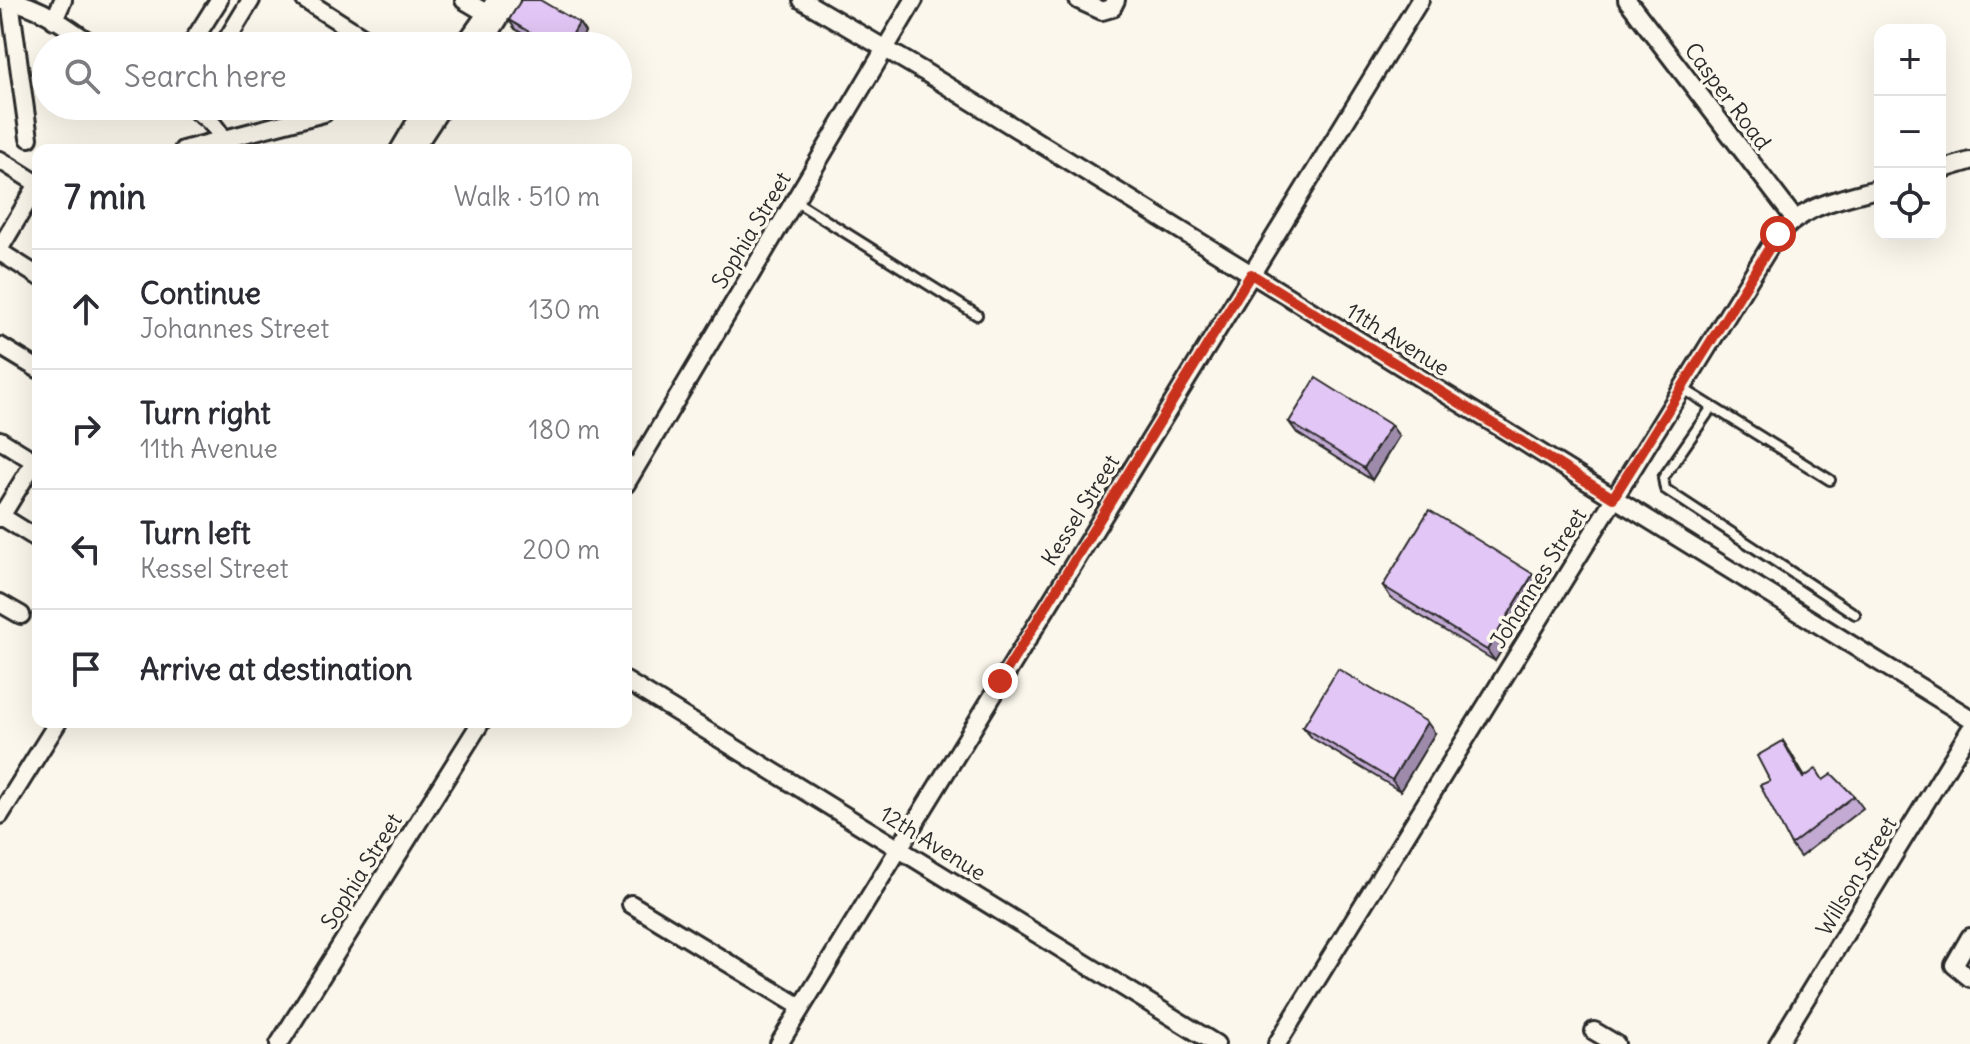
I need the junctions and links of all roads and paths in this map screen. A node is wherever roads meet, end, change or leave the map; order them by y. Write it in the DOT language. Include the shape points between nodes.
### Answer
graph roads {
  1 [pos="63,0"];
  2 [pos="219,0"];
  3 [pos="251,0"];
  4 [pos="305,0"];
  5 [pos="464,0"];
  6 [pos="511,0"];
  7 [pos="802,0"];
  8 [pos="914,0"];
  9 [pos="1078,0"];
  10 [pos="1116,0"];
  11 [pos="1420,0"];
  12 [pos="1627,0"];
  13 [pos="0,1"];
  14 [pos="10,1"];
  15 [pos="491,6"];
  16 [pos="54,20"];
  17 [pos="343,23"];
  18 [pos="73,32"];
  19 [pos="199,32"];
  20 [pos="232,32"];
  21 [pos="356,32"];
  22 [pos="359,32"];
  23 [pos="473,32"];
  24 [pos="491,32"];
  25 [pos="883,49"];
  26 [pos="209,120"];
  27 [pos="304,120"];
  28 [pos="417,120"];
  29 [pos="434,120"];
  30 [pos="29,138"];
  31 [pos="223,144"];
  32 [pos="234,144"];
  33 [pos="403,144"];
  34 [pos="418,144"];
  35 [pos="0,160"];
  36 [pos="1970,161"];
  37 [pos="1946,168"];
  38 [pos="32,180"];
  39 [pos="1874,190"];
  40 [pos="32,194"];
  41 [pos="794,200"];
  42 [pos="1794,218"];
  43 [pos="0,250"];
  44 [pos="32,272"];
  45 [pos="1251,274"];
  46 [pos="977,315"];
  47 [pos="0,346"];
  48 [pos="32,365"];
  49 [pos="1681,388"];
  50 [pos="1712,407"];
  51 [pos="0,440"];
  52 [pos="32,456"];
  53 [pos="632,462"];
  54 [pos="32,465"];
  55 [pos="1830,480"];
  56 [pos="1613,498"];
  57 [pos="1,517"];
  58 [pos="32,535"];
  59 [pos="0,603"];
  60 [pos="1855,614"];
  61 [pos="21,615"];
  62 [pos="632,685"];
  63 [pos="1970,718"];
  64 [pos="54,728"];
  65 [pos="477,728"];
  66 [pos="1970,730"];
  67 [pos="0,815"];
  68 [pos="899,847"];
  69 [pos="631,904"];
  70 [pos="1970,937"];
  71 [pos="1970,978"];
  72 [pos="801,1007"];
  73 [pos="1594,1031"];
  74 [pos="279,1044"];
  75 [pos="779,1044"];
  76 [pos="1216,1044"];
  77 [pos="1277,1044"];
  78 [pos="1616,1044"];
  79 [pos="1778,1044"];
  1 -- 16 [label="street"];
  2 -- 19 [label="street"];
  3 -- 20 [label="street"];
  4 -- 17 [label="street"];
  5 -- 15 [label="street"];
  6 -- 24 [label="street"];
  7 -- 25 [label="street, 11th Avenue"];
  8 -- 25 [label="street, Sophia Street"];
  9 -- 10 [label="street" via="1102,11"];
  11 -- 45 [label="street, Kessel Street"];
  12 -- 42 [label="street, Casper Road"];
  13 -- 14 [label="street"];
  14 -- 16 [label="street"];
  14 -- 30 [label="street"];
  15 -- 23 [label="street"];
  16 -- 18 [label="street"];
  17 -- 21 [label="street"];
  17 -- 22 [label="street"];
  25 -- 41 [label="street, Sophia Street"];
  25 -- 45 [label="street, 11th Avenue"];
  26 -- 31 [label="street"];
  27 -- 32 [label="street"];
  28 -- 33 [label="street"];
  29 -- 34 [label="street"];
  35 -- 38 [label="street"];
  36 -- 37 [label="street"];
  39 -- 42 [label="street, Johannes Street"];
  40 -- 43 [label="street"];
  41 -- 46 [label="lane"];
  41 -- 53 [label="street, Sophia Street"];
  42 -- 49 [label="street, Johannes Street" via="1772,243"];
  43 -- 44 [label="street"];
  45 -- 56 [label="street, 11th Avenue"];
  45 -- 68 [label="street, Kessel Street"];
  47 -- 48 [label="street"];
  49 -- 50 [label="lane"];
  49 -- 56 [label="street, Johannes Street"];
  50 -- 55 [label="lane"];
  50 -- 60 [label="lane" via="1663,478 1665,489"];
  51 -- 52 [label="street"];
  54 -- 57 [label="street"];
  56 -- 63 [label="street, 11th Avenue"];
  56 -- 77 [label="street, Johannes Street"];
  57 -- 58 [label="street"];
  59 -- 61 [label="street"];
  62 -- 68 [label="street, 12th Avenue"];
  64 -- 67 [label="street"];
  65 -- 74 [label="street, Sophia Street"];
  66 -- 79 [label="street, Willson Street"];
  68 -- 72 [label="street, Kessel Street"];
  68 -- 76 [label="street, 12th Avenue"];
  69 -- 72 [label="street"];
  70 -- 71 [label="street" via="1954,965"];
  72 -- 75 [label="street, Kessel Street"];
  73 -- 78 [label="street"];
}
